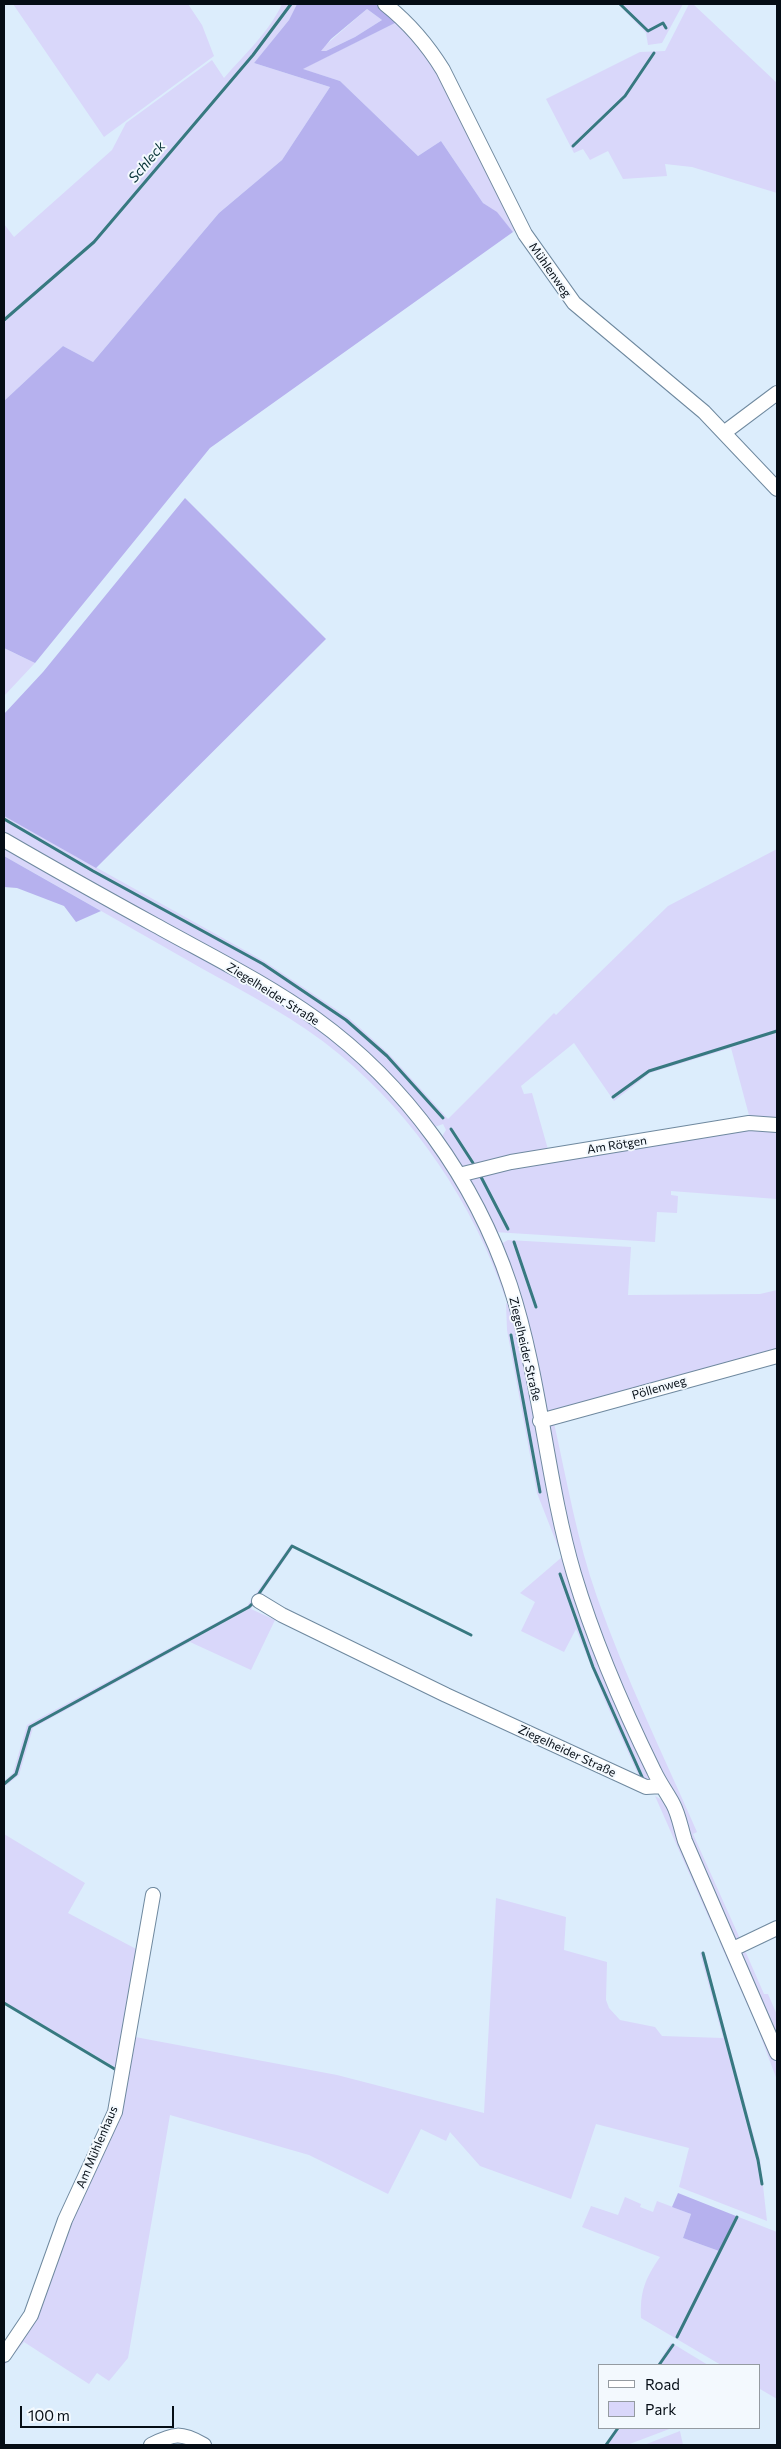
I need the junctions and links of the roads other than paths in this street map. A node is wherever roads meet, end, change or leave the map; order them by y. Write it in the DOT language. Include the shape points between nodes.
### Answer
graph roads {
  1 [pos="385,4"];
  2 [pos="777,393"];
  3 [pos="725,432"];
  4 [pos="777,489"];
  5 [pos="4,840"];
  6 [pos="777,1125"];
  7 [pos="459,1175"];
  8 [pos="777,1356"];
  9 [pos="540,1421"];
  10 [pos="259,1601"];
  11 [pos="662,1786"];
  12 [pos="154,1895"];
  13 [pos="777,1928"];
  14 [pos="733,1949"];
  15 [pos="777,2053"];
  16 [pos="4,2355"];
  17 [pos="152,2445"];
  18 [pos="204,2445"];
  1 -- 3 [label="street, Mühlenweg" via="417,33 443,70 525,234 574,303"];
  2 -- 3 [label="street"];
  3 -- 4 [label="street, Mühlenweg"];
  5 -- 7 [label="street, Ziegelheider Straße" via="235,969 318,1021 404,1099"];
  6 -- 7 [label="street, Am Rötgen" via="749,1123 511,1162"];
  7 -- 9 [label="street, Ziegelheider Straße" via="510,1284 522,1327"];
  8 -- 9 [label="street, Pöllenweg"];
  9 -- 11 [label="street, Ziegelheider Straße" via="555,1500 578,1587 606,1662"];
  10 -- 11 [label="street, Ziegelheider Straße" via="481,1711 646,1787"];
  11 -- 14 [label="street, Ziegelheider Straße" via="675,1807 685,1841"];
  12 -- 16 [label="street, Am Mühlenhaus" via="115,2112 65,2220 31,2315"];
  13 -- 14 [label="street"];
  14 -- 15 [label="street, Ziegelheider Straße"];
  17 -- 18 [label="street" via="175,2435 184,2435"];
}
